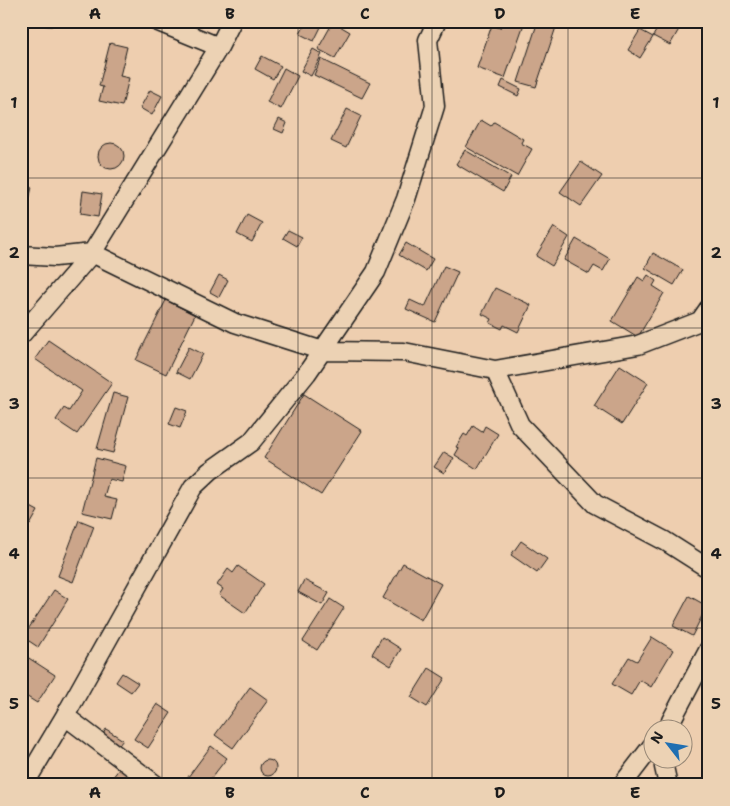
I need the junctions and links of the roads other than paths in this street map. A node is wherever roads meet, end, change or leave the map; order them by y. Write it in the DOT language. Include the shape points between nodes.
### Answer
graph roads {
  1 [pos="156,21"];
  2 [pos="232,21"];
  3 [pos="437,21"];
  4 [pos="218,47"];
  5 [pos="92,253"];
  6 [pos="21,255"];
  7 [pos="709,308"];
  8 [pos="21,335"];
  9 [pos="323,351"];
  10 [pos="495,370"];
  11 [pos="709,569"];
  12 [pos="709,649"];
  13 [pos="65,716"];
  14 [pos="673,718"];
  15 [pos="642,759"];
  16 [pos="664,768"];
  17 [pos="24,785"];
  18 [pos="156,785"];
  19 [pos="622,785"];
  20 [pos="668,785"];
  1 -- 4 [label="street"];
  2 -- 4 [label="street"];
  3 -- 9 [label="street" via="428,40 434,106 406,199 376,272"];
  4 -- 5 [label="street"];
  5 -- 6 [label="street" via="55,257"];
  5 -- 8 [label="street"];
  5 -- 9 [label="street" via="235,322"];
  7 -- 10 [label="street" via="700,321 638,345"];
  9 -- 10 [label="street" via="404,352"];
  9 -- 13 [label="street" via="250,442 193,487"];
  10 -- 11 [label="street" via="520,425 596,504"];
  12 -- 14 [label="street"];
  13 -- 17 [label="street"];
  13 -- 18 [label="street"];
  15 -- 19 [label="street"];
  16 -- 20 [label="street"];
}
